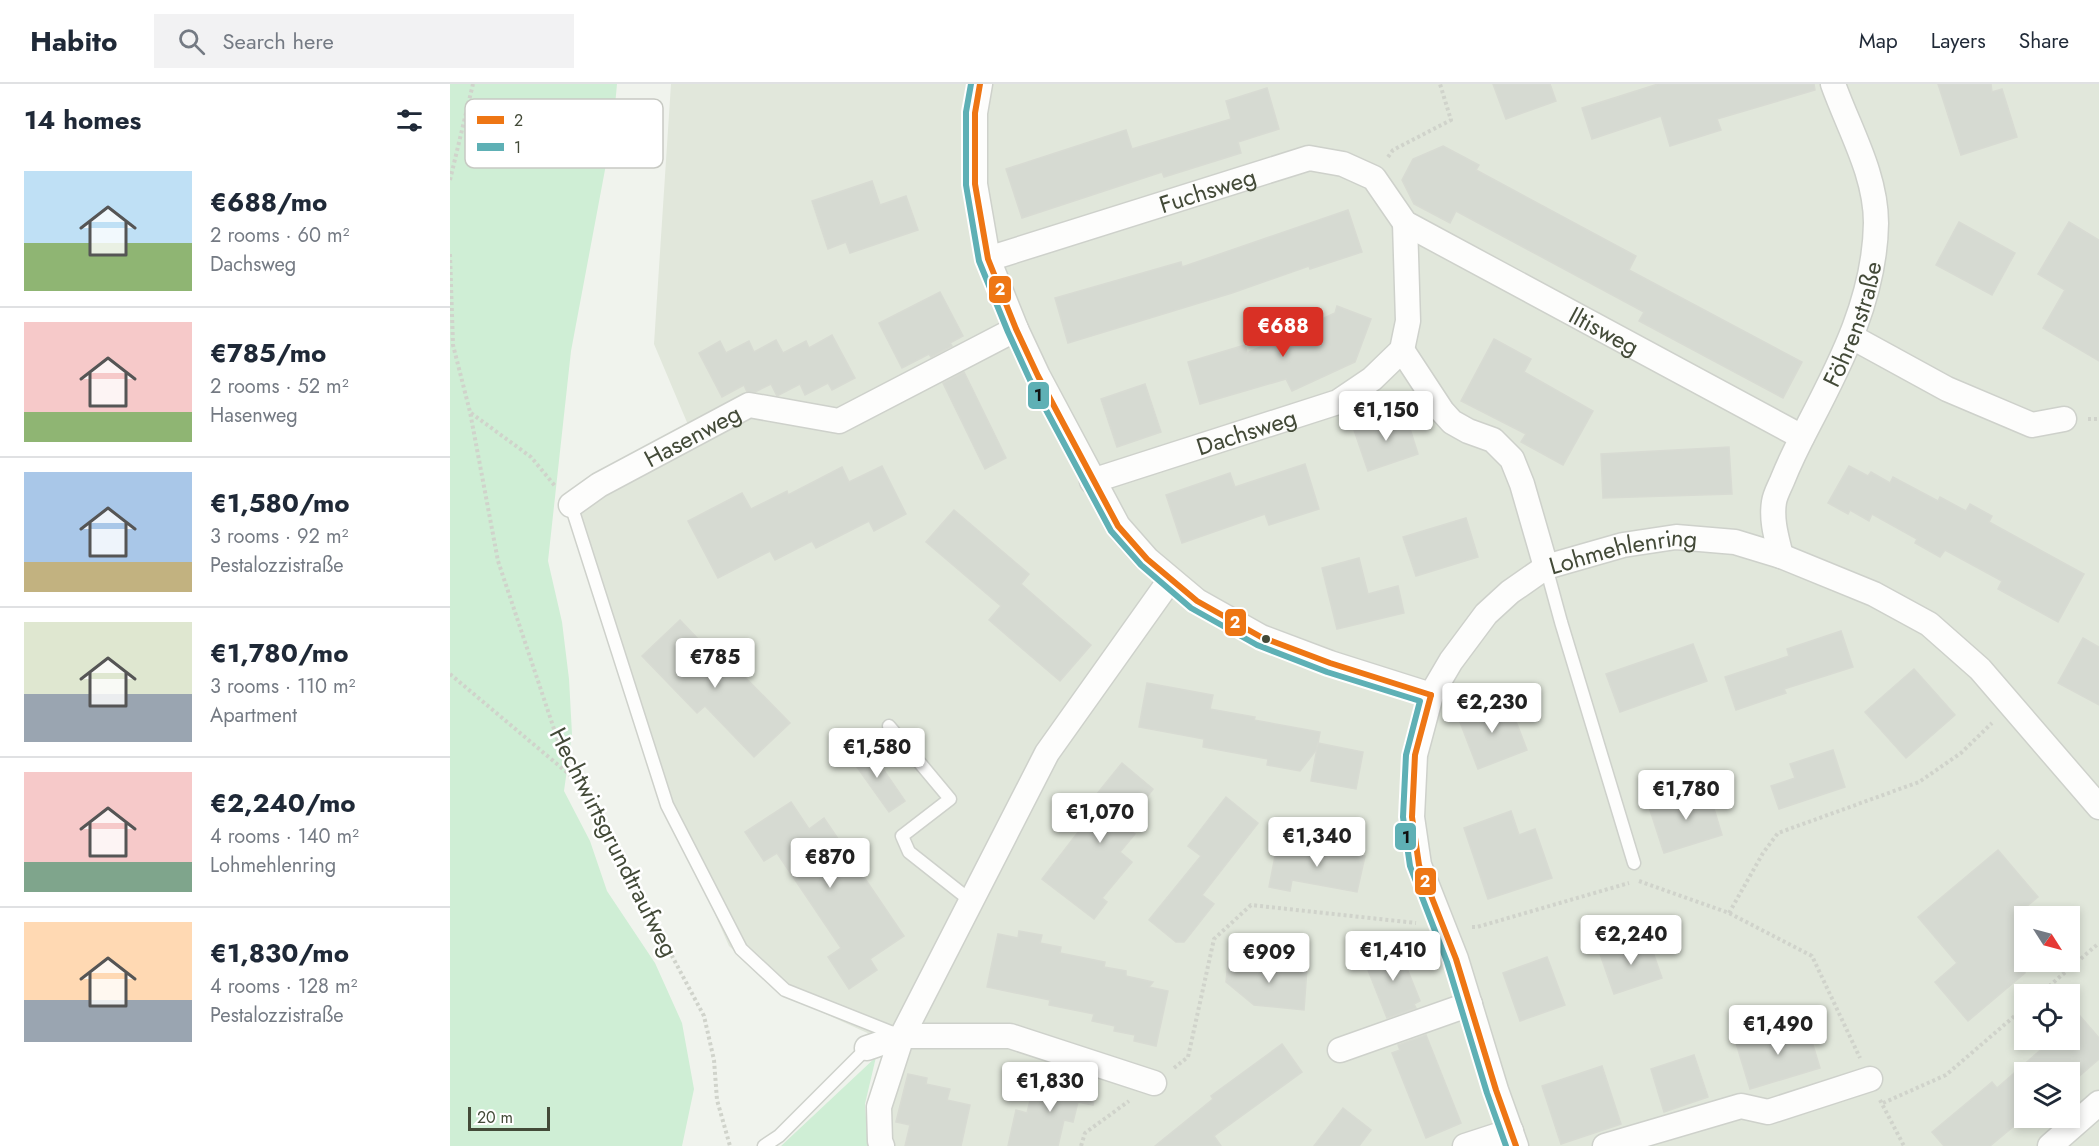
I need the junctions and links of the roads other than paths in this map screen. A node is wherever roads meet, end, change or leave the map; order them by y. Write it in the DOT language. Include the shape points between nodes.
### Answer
graph roads {
  1 [pos="980,84"];
  2 [pos="1833,84"];
  3 [pos="1405,223"];
  4 [pos="988,259"];
  5 [pos="1016,329"];
  6 [pos="1852,337"];
  7 [pos="1402,350"];
  8 [pos="2064,419"];
  9 [pos="1803,436"];
  10 [pos="1092,481"];
  11 [pos="571,505"];
  12 [pos="1781,556"];
  13 [pos="1546,567"];
  14 [pos="1170,580"];
  15 [pos="1431,695"];
  16 [pos="889,726"];
  17 [pos="2099,807"];
  18 [pos="1634,863"];
  19 [pos="971,902"];
  20 [pos="1470,1004"];
  21 [pos="902,1036"];
  22 [pos="867,1048"];
  23 [pos="1340,1050"];
  24 [pos="1870,1079"];
  25 [pos="1154,1083"];
  26 [pos="2099,1103"];
  27 [pos="1513,1139"];
  28 [pos="764,1146"];
  29 [pos="882,1146"];
  30 [pos="1465,1146"];
  31 [pos="1605,1146"];
  32 [pos="2050,1146"];
  1 -- 4 [label="street" via="975,113 975,184"];
  2 -- 6 [label="street, Föhrenstraße" via="1874,196 1874,259"];
  3 -- 4 [label="street, Fuchsweg" via="1374,178 1343,164 1310,158"];
  3 -- 7 [label="street" via="1408,321"];
  3 -- 9 [label="street, Iltisweg"];
  4 -- 5 [label="street"];
  5 -- 10 [label="street"];
  5 -- 11 [label="street, Hasenweg" via="839,421 749,405 599,485"];
  6 -- 8 [label="street" via="1947,389 2032,425"];
  6 -- 9 [label="street, Föhrenstraße"];
  7 -- 10 [label="street, Dachsweg" via="1372,379 1338,402"];
  7 -- 13 [label="street" via="1452,422 1493,440 1512,459"];
  9 -- 12 [label="street, Föhrenstraße" via="1774,501 1773,523"];
  10 -- 14 [label="street" via="1118,526"];
  11 -- 21 [label="lane" via="667,805 741,949 785,990"];
  12 -- 13 [label="street, Lohmehlenring" via="1735,542 1676,537 1623,545"];
  12 -- 17 [label="street, Lohmehlenring" via="1874,594 1929,624 1980,669"];
  13 -- 15 [label="street, Lohmehlenring" via="1486,614"];
  13 -- 18 [label="lane"];
  14 -- 15 [label="street" via="1197,602 1261,637"];
  14 -- 19 [label="street" via="1047,753"];
  15 -- 20 [label="street, Lohmehlenring" via="1415,755 1412,817 1419,864"];
  16 -- 19 [label="lane" via="950,799 902,836 909,852"];
  19 -- 21 [label="street"];
  20 -- 23 [label="street"];
  20 -- 27 [label="street, Lohmehlenring"];
  21 -- 22 [label="street"];
  21 -- 25 [label="street" via="1010,1036"];
  21 -- 29 [label="street" via="879,1107"];
  22 -- 28 [label="lane" via="779,1136"];
  24 -- 31 [label="street" via="1768,1112 1741,1106"];
  26 -- 32 [label="street"];
  27 -- 30 [label="street, Lohmehlenring"];
}
